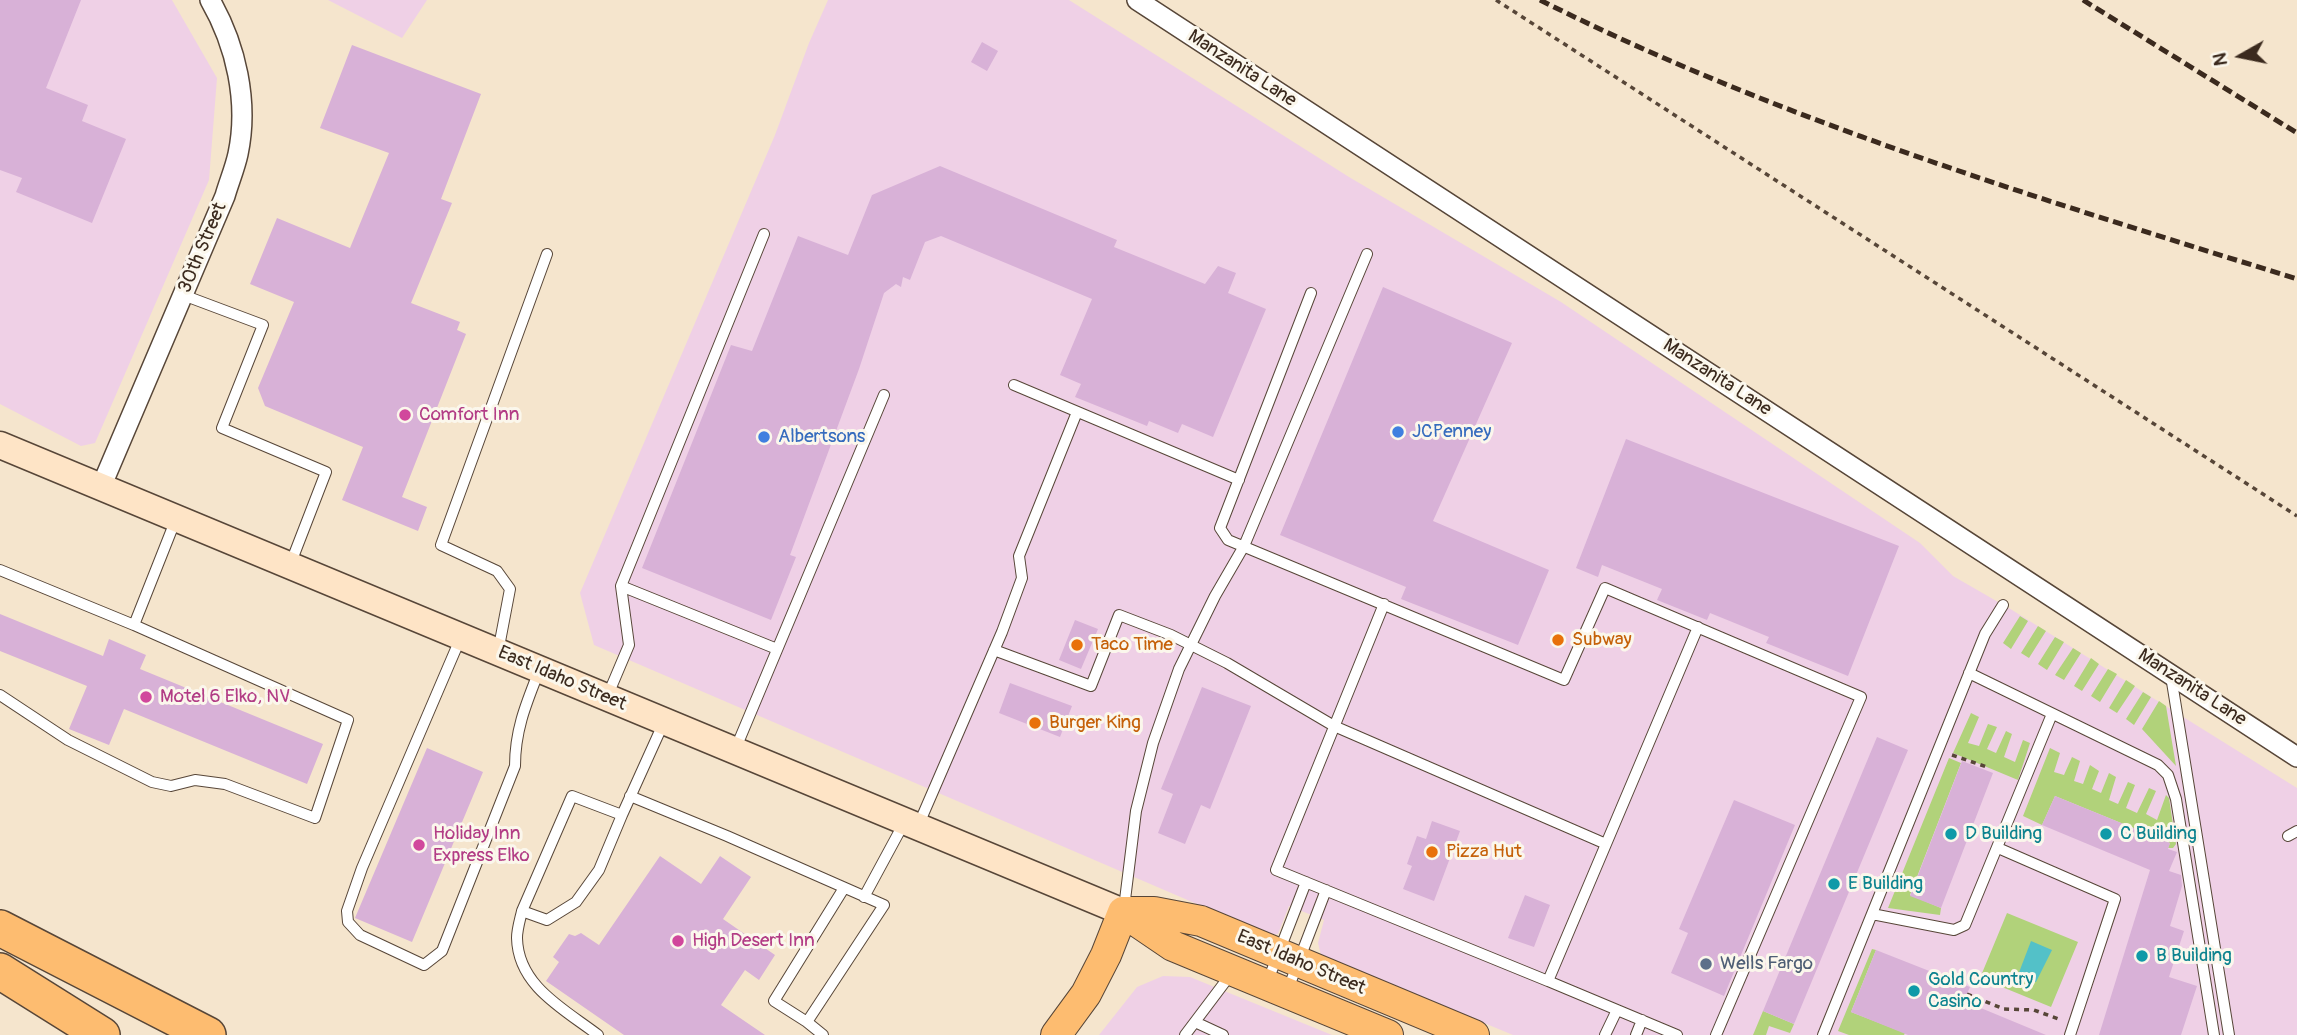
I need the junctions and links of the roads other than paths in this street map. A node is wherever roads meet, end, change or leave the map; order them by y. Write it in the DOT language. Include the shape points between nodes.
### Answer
graph roads {
  1 [pos="210,0"];
  2 [pos="1137,0"];
  3 [pos="764,233"];
  4 [pos="547,254"];
  5 [pos="1367,254"];
  6 [pos="1311,293"];
  7 [pos="183,295"];
  8 [pos="1014,386"];
  9 [pos="884,395"];
  10 [pos="1077,412"];
  11 [pos="0,445"];
  12 [pos="1239,480"];
  13 [pos="101,487"];
  14 [pos="176,518"];
  15 [pos="1244,546"];
  16 [pos="290,565"];
  17 [pos="0,570"];
  18 [pos="621,586"];
  19 [pos="1384,604"];
  20 [pos="2003,605"];
  21 [pos="134,625"];
  22 [pos="1698,627"];
  23 [pos="461,637"];
  24 [pos="1191,645"];
  25 [pos="777,649"];
  26 [pos="994,650"];
  27 [pos="498,652"];
  28 [pos="539,670"];
  29 [pos="1969,673"];
  30 [pos="2171,675"];
  31 [pos="0,695"];
  32 [pos="606,698"];
  33 [pos="2052,713"];
  34 [pos="664,722"];
  35 [pos="1334,726"];
  36 [pos="734,750"];
  37 [pos="2297,757"];
  38 [pos="630,796"];
  39 [pos="622,815"];
  40 [pos="911,824"];
  41 [pos="1606,844"];
  42 [pos="1998,848"];
  43 [pos="1306,882"];
  44 [pos="844,888"];
  45 [pos="1326,890"];
  46 [pos="864,897"];
  47 [pos="522,911"];
  48 [pos="1123,912"];
  49 [pos="1872,914"];
  50 [pos="0,928"];
  51 [pos="1288,958"];
  52 [pos="0,971"];
  53 [pos="1234,971"];
  54 [pos="1548,981"];
  55 [pos="1276,989"];
  56 [pos="1617,1010"];
  57 [pos="1642,1020"];
  58 [pos="807,1022"];
  59 [pos="1195,1022"];
  60 [pos="102,1035"];
  61 [pos="208,1035"];
  62 [pos="598,1035"];
  63 [pos="823,1035"];
  64 [pos="1056,1035"];
  65 [pos="1185,1035"];
  66 [pos="1223,1035"];
  67 [pos="1388,1035"];
  68 [pos="1474,1035"];
  69 [pos="1605,1035"];
  70 [pos="1636,1035"];
  71 [pos="1677,1035"];
  72 [pos="1716,1035"];
  73 [pos="1824,1035"];
  74 [pos="2070,1035"];
  75 [pos="2214,1035"];
  76 [pos="2229,1035"];
  1 -- 7 [label="street, 30th Street" via="236,63 242,108 238,153"];
  2 -- 30 [label="street, Manzanita Lane"];
  3 -- 18 [label="lane"];
  4 -- 27 [label="lane" via="441,545 497,571 510,589"];
  5 -- 15 [label="lane"];
  6 -- 12 [label="lane"];
  7 -- 13 [label="street, 30th Street"];
  7 -- 16 [label="lane" via="263,326 222,428 326,472"];
  8 -- 10 [label="lane"];
  9 -- 25 [label="lane"];
  10 -- 12 [label="lane"];
  10 -- 26 [label="lane" via="1019,556 1021,578"];
  11 -- 13 [label="street, East Idaho Street"];
  12 -- 15 [label="lane" via="1220,528 1228,540"];
  13 -- 14 [label="street, East Idaho Street"];
  14 -- 16 [label="street, East Idaho Street"];
  14 -- 21 [label="lane"];
  15 -- 19 [label="lane"];
  15 -- 24 [label="lane"];
  16 -- 23 [label="street, East Idaho Street"];
  17 -- 21 [label="lane"];
  18 -- 25 [label="lane"];
  18 -- 32 [label="lane" via="629,645"];
  19 -- 22 [label="lane" via="1564,680 1605,588"];
  19 -- 35 [label="lane"];
  20 -- 29 [label="lane" via="1987,628"];
  21 -- 31 [label="lane" via="348,720 314,818 225,784 152,782 68,740"];
  22 -- 41 [label="lane"];
  22 -- 72 [label="lane" via="1861,697"];
  23 -- 27 [label="street, East Idaho Street"];
  23 -- 28 [label="lane" via="347,911 348,922 360,935 424,965 442,951 515,766 515,743"];
  24 -- 26 [label="lane" via="1119,615 1091,686"];
  24 -- 35 [label="lane"];
  24 -- 48 [label="lane" via="1153,743 1133,832"];
  25 -- 36 [label="lane"];
  26 -- 40 [label="lane"];
  27 -- 28 [label="street, East Idaho Street"];
  28 -- 32 [label="street, East Idaho Street"];
  29 -- 33 [label="lane"];
  29 -- 49 [label="lane"];
  30 -- 37 [label="street, Manzanita Lane"];
  30 -- 76 [label="lane"];
  32 -- 34 [label="street, East Idaho Street"];
  33 -- 42 [label="lane"];
  33 -- 75 [label="lane" via="2158,765 2172,783"];
  34 -- 36 [label="street, East Idaho Street"];
  34 -- 38 [label="lane"];
  35 -- 41 [label="lane"];
  35 -- 43 [label="lane" via="1276,870"];
  36 -- 40 [label="street, East Idaho Street"];
  38 -- 39 [label="lane"];
  38 -- 44 [label="lane"];
  39 -- 47 [label="lane" via="599,870 576,902 547,920"];
  39 -- 47 [label="lane" via="572,796"];
  40 -- 46 [label="lane"];
  40 -- 48 [label="street, East Idaho Street"];
  41 -- 54 [label="lane"];
  42 -- 49 [label="lane" via="1962,928"];
  42 -- 74 [label="lane" via="2115,899"];
  43 -- 45 [label="lane"];
  43 -- 51 [label="lane"];
  44 -- 46 [label="lane"];
  44 -- 58 [label="lane" via="775,1001"];
  45 -- 51 [label="lane"];
  45 -- 54 [label="lane"];
  46 -- 58 [label="lane" via="884,905"];
  47 -- 62 [label="lane" via="517,937 522,967 536,988"];
  48 -- 51 [label="main road, East Idaho Street" via="1154,912 1201,921"];
  48 -- 53 [label="main road, East Idaho Street" via="1173,946"];
  48 -- 64 [label="main road" via="1086,994"];
  49 -- 73 [label="lane"];
  50 -- 61 [label="highway"];
  51 -- 55 [label="lane"];
  51 -- 55 [label="lane"];
  51 -- 68 [label="main road, East Idaho Street"];
  52 -- 60 [label="highway"];
  53 -- 55 [label="main road, East Idaho Street"];
  53 -- 59 [label="lane"];
  54 -- 56 [label="lane"];
  55 -- 67 [label="main road, East Idaho Street" via="1341,1021"];
  56 -- 57 [label="lane"];
  56 -- 69 [label="lane"];
  57 -- 70 [label="lane"];
  57 -- 71 [label="lane"];
  58 -- 63 [label="lane"];
  59 -- 65 [label="lane"];
  59 -- 66 [label="lane"];
}
